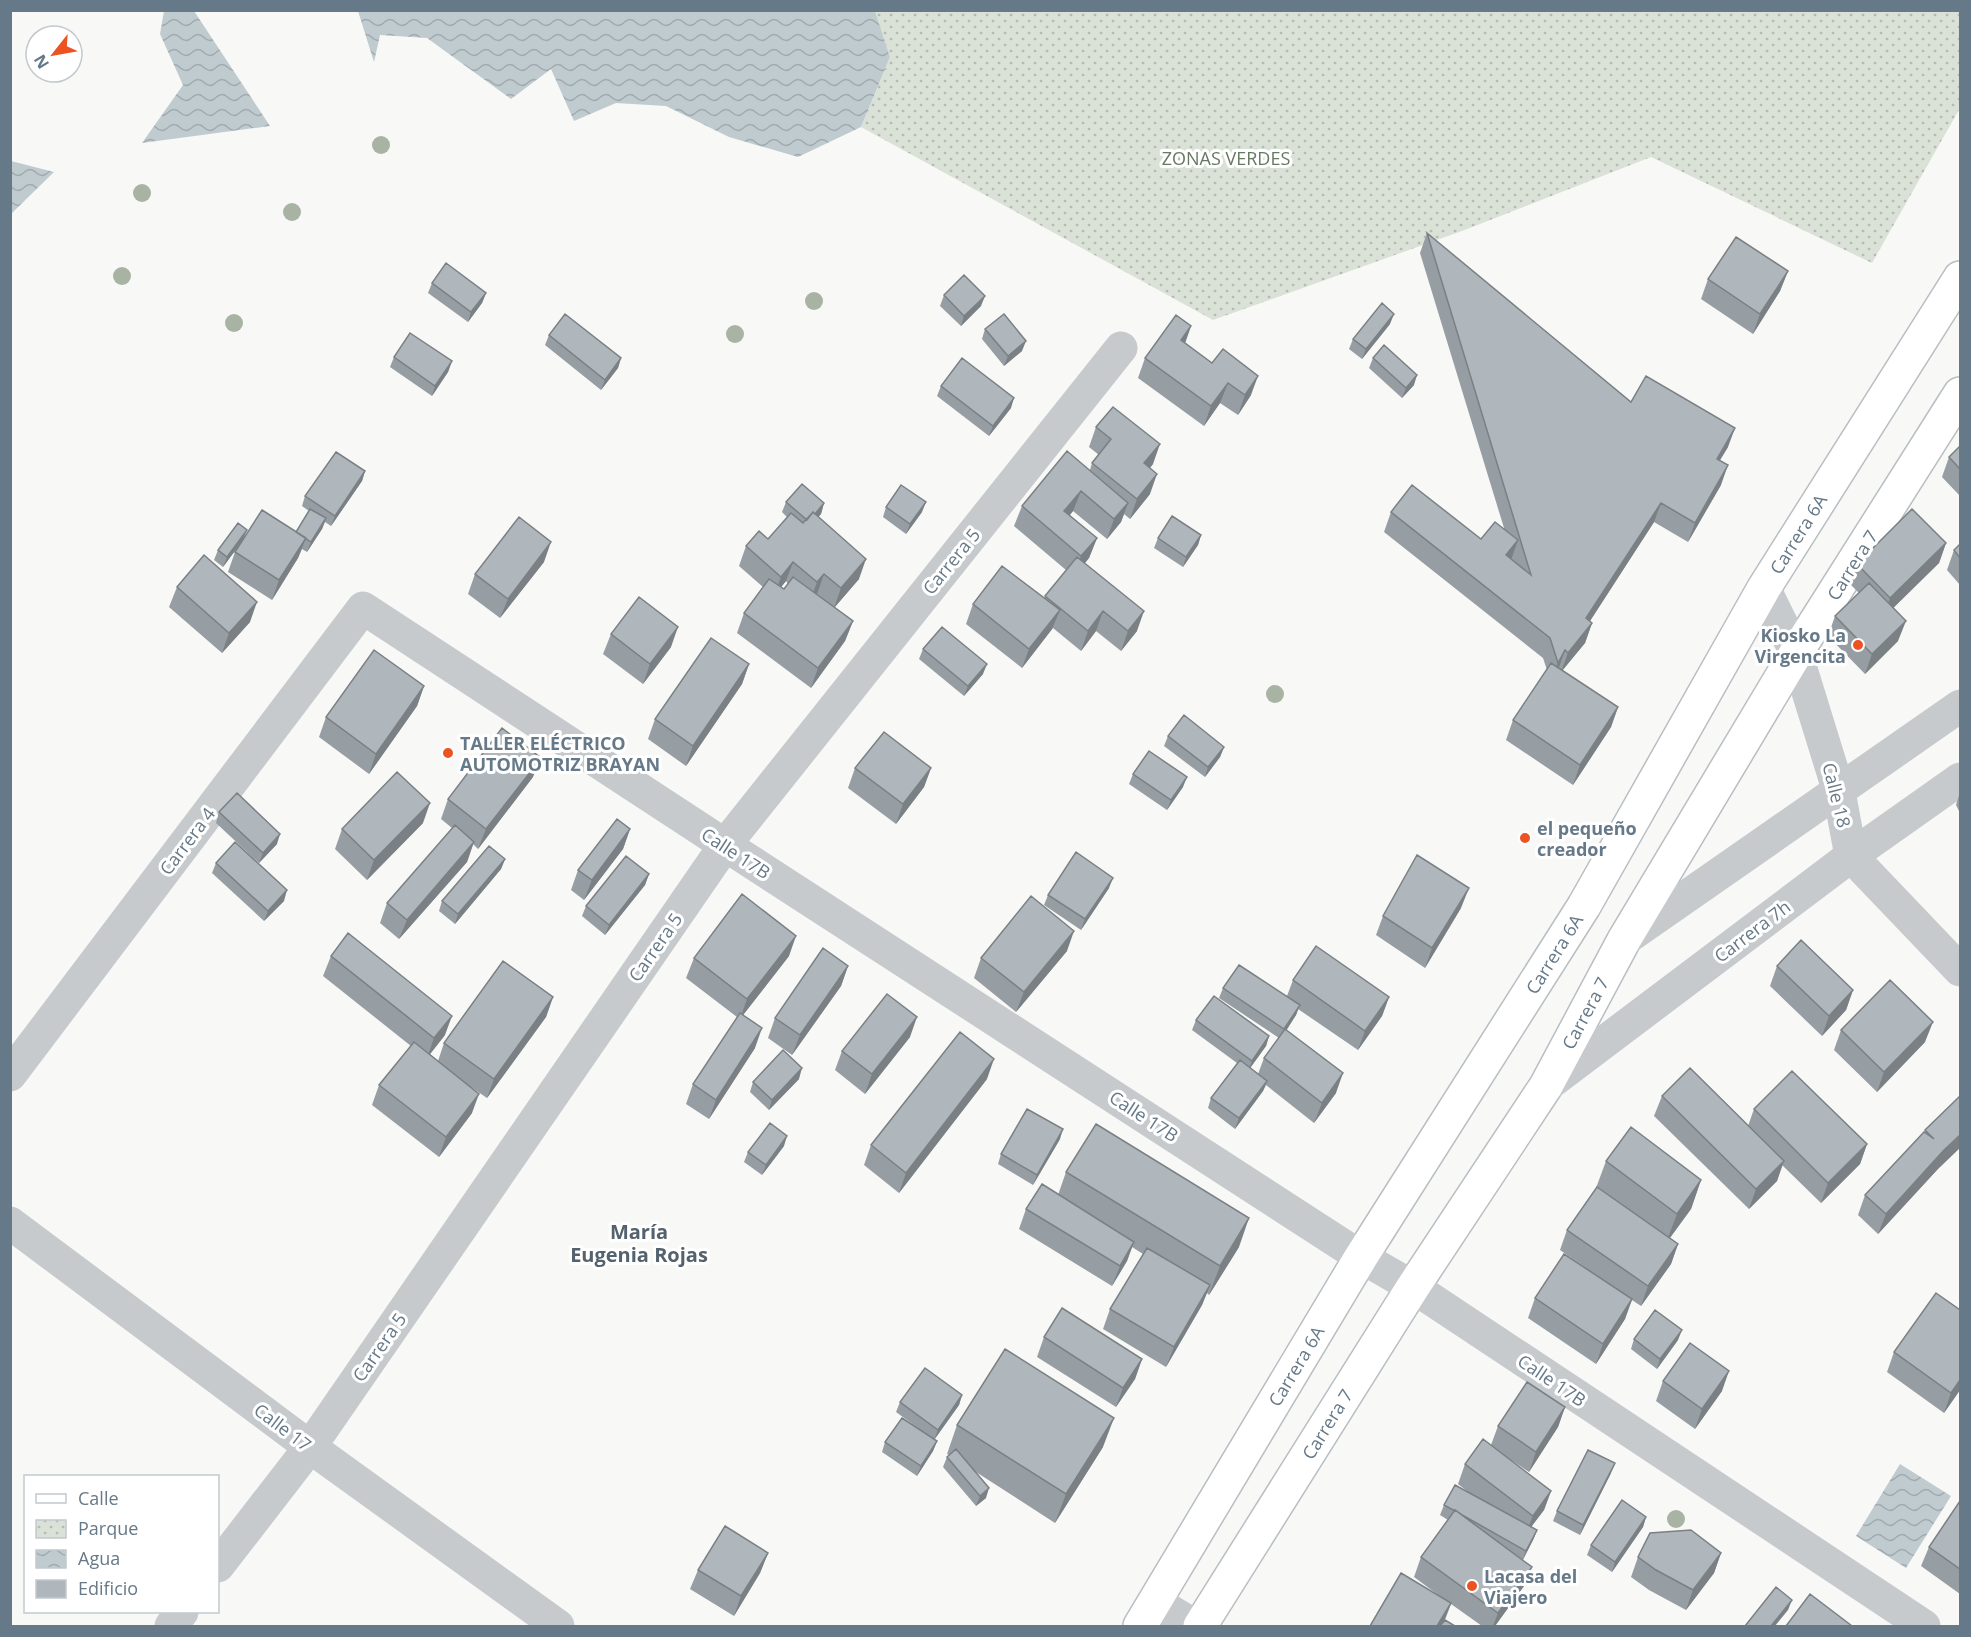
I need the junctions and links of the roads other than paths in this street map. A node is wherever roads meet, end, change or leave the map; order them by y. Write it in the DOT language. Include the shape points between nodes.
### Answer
graph roads {
  1 [pos="1960,278"];
  2 [pos="1121,348"];
  3 [pos="1960,394"];
  4 [pos="1764,588"];
  5 [pos="363,608"];
  6 [pos="1796,653"];
  7 [pos="1960,706"];
  8 [pos="1960,779"];
  9 [pos="1839,792"];
  10 [pos="725,845"];
  11 [pos="1851,856"];
  12 [pos="1624,940"];
  13 [pos="1960,970"];
  14 [pos="10,1075"];
  15 [pos="1546,1086"];
  16 [pos="10,1222"];
  17 [pos="1361,1257"];
  18 [pos="1413,1287"];
  19 [pos="310,1447"];
  20 [pos="219,1565"];
  21 [pos="181,1613"];
  22 [pos="1147,1614"];
  23 [pos="171,1626"];
  24 [pos="558,1626"];
  25 [pos="1198,1626"];
  26 [pos="1924,1626"];
  1 -- 4 [label="main road, Carrera 6A"];
  2 -- 10 [label="street, Carrera 5"];
  3 -- 6 [label="main road, Carrera 7"];
  4 -- 6 [label="street, Calle 18"];
  4 -- 17 [label="main road, Carrera 6A" via="1584,906"];
  5 -- 10 [label="street, Calle 17B"];
  5 -- 14 [label="street, Carrera 4"];
  6 -- 9 [label="street, Calle 18"];
  6 -- 12 [label="main road, Carrera 7"];
  7 -- 9 [label="street"];
  8 -- 11 [label="street, Carrera 7h"];
  9 -- 11 [label="street, Calle 18"];
  9 -- 12 [label="street"];
  10 -- 17 [label="street, Calle 17B"];
  10 -- 19 [label="street, Carrera 5"];
  11 -- 13 [label="street"];
  11 -- 15 [label="street, Carrera 7h"];
  12 -- 15 [label="main road, Carrera 7"];
  15 -- 18 [label="main road, Carrera 7"];
  16 -- 19 [label="street, Calle 17"];
  17 -- 18 [label="street, Calle 17B"];
  17 -- 22 [label="main road, Carrera 6A"];
  18 -- 25 [label="main road, Carrera 7"];
  18 -- 26 [label="street, Calle 17B"];
  19 -- 20 [label="street, Carrera 5"];
  19 -- 24 [label="street, Calle 17"];
  21 -- 23 [label="street"];
  22 -- 25 [label="street"];
}
